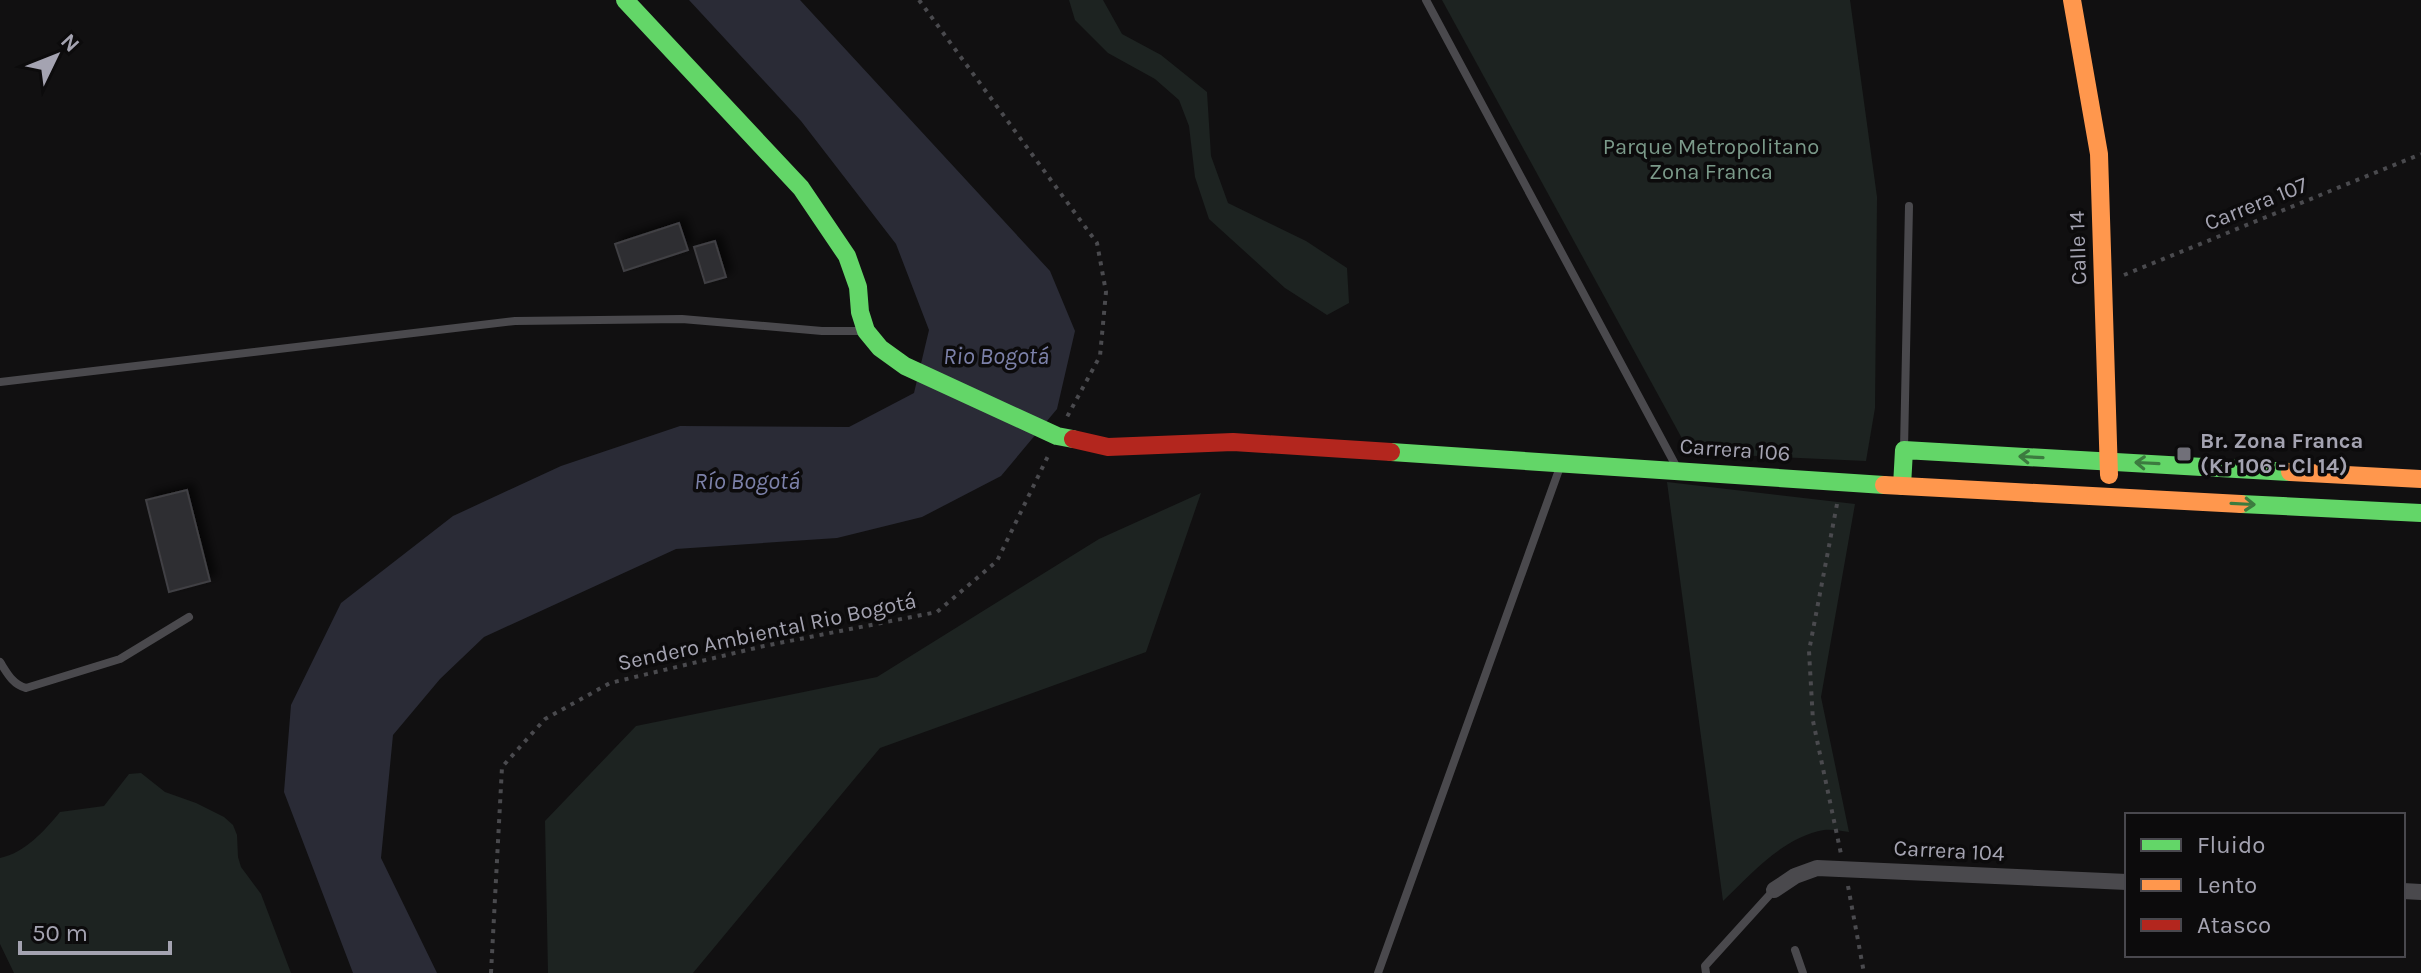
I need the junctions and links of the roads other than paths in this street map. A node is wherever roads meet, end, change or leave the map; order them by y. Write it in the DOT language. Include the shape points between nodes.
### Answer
graph roads {
  1 [pos="625,0"];
  2 [pos="1426,0"];
  3 [pos="2072,0"];
  4 [pos="1909,206"];
  5 [pos="866,331"];
  6 [pos="0,382"];
  7 [pos="1904,450"];
  8 [pos="2109,461"];
  9 [pos="1562,462"];
  10 [pos="1678,470"];
  11 [pos="2421,479"];
  12 [pos="1902,486"];
  13 [pos="2110,497"];
  14 [pos="2421,513"];
  15 [pos="189,617"];
  16 [pos="0,662"];
  17 [pos="2125,882"];
  18 [pos="1774,890"];
  19 [pos="1795,950"];
  20 [pos="1378,973"];
  21 [pos="1706,973"];
  22 [pos="1803,973"];
  1 -- 5 [label="street" via="801,188 847,256"];
  2 -- 10 [label="lane"];
  3 -- 8 [label="street, Calle 14" via="2099,154"];
  4 -- 7 [label="lane"];
  5 -- 6 [label="lane" via="682,319 515,321"];
  5 -- 9 [label="street, Carrera 106" via="905,366 1052,434 1108,447 1233,442"];
  8 -- 7 [label="street, one-way"];
  7 -- 12 [label="street"];
  11 -- 8 [label="street, one-way"];
  8 -- 13 [label="street, Calle 14"];
  9 -- 10 [label="street, Carrera 106"];
  9 -- 20 [label="lane"];
  10 -- 12 [label="street, Carrera 106"];
  12 -- 13 [label="street, Carrera 106"];
  13 -- 14 [label="street, Carrera 106, one-way"];
  15 -- 16 [label="lane" via="120,659 26,688 9,677"];
  17 -- 18 [label="street, Carrera 104" via="1844,867 1817,868"];
  18 -- 21 [label="lane" via="1705,966"];
  19 -- 22 [label="lane"];
}
